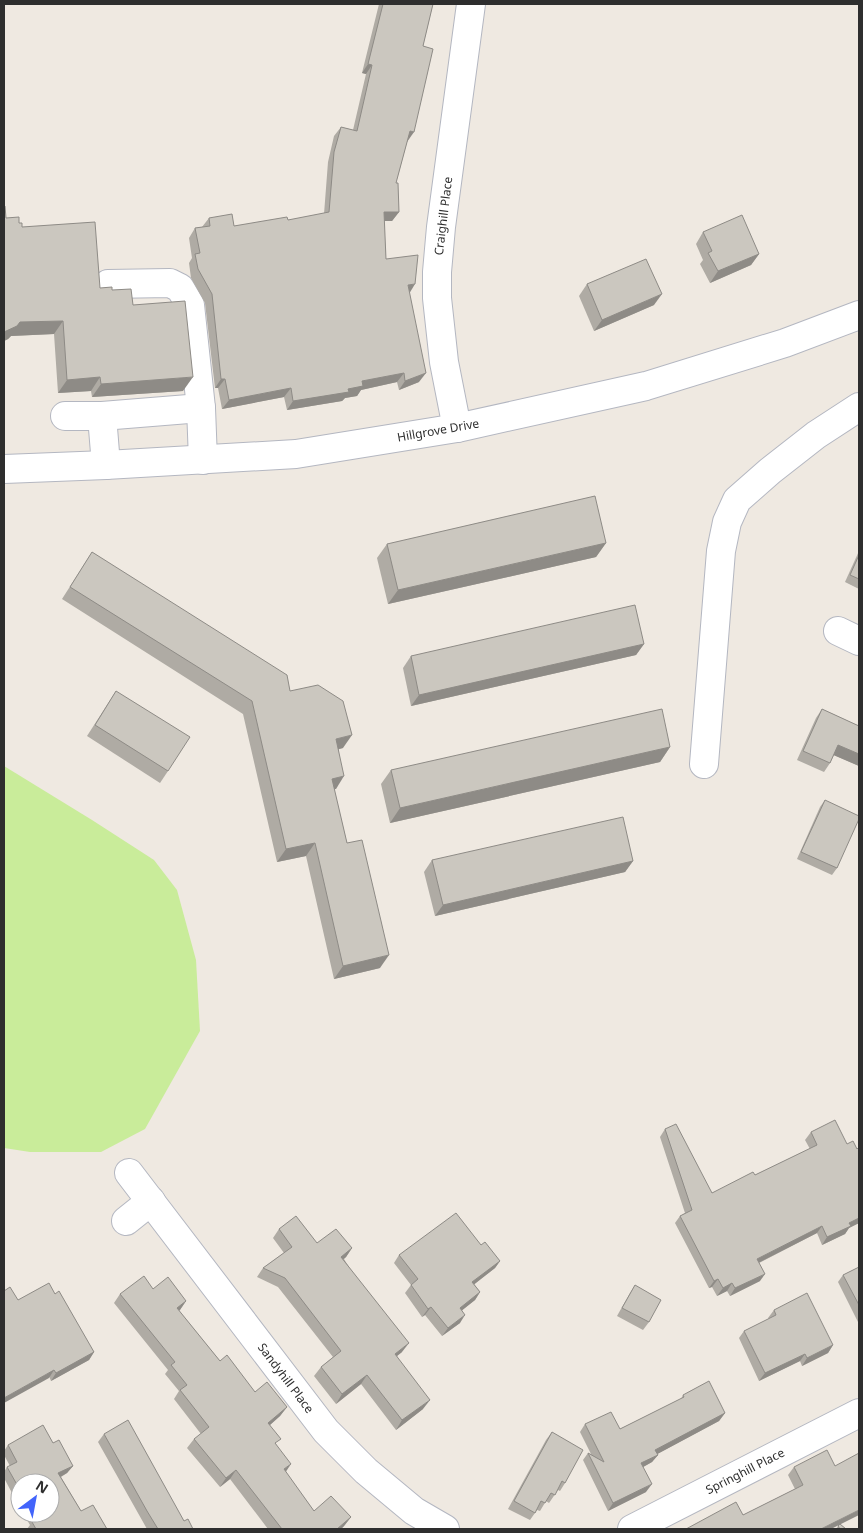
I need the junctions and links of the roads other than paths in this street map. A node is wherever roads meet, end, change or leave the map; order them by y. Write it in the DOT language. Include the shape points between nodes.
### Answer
graph roads {
  1 [pos="471,4"];
  2 [pos="108,284"];
  3 [pos="859,315"];
  4 [pos="859,407"];
  5 [pos="201,408"];
  6 [pos="65,416"];
  7 [pos="102,416"];
  8 [pos="457,428"];
  9 [pos="203,460"];
  10 [pos="106,465"];
  11 [pos="4,469"];
  12 [pos="704,764"];
  13 [pos="129,1173"];
  14 [pos="151,1201"];
  15 [pos="126,1221"];
  16 [pos="859,1413"];
  17 [pos="445,1529"];
  18 [pos="632,1529"];
  1 -- 8 [label="street, Craighill Place" via="437,272 444,362"];
  2 -- 5 [label="street" via="159,282 180,288 190,305"];
  3 -- 8 [label="street, Hillgrove Drive" via="785,343 646,386"];
  4 -- 12 [label="street" via="770,471 737,500 727,522 721,551"];
  5 -- 7 [label="street"];
  5 -- 9 [label="street"];
  6 -- 7 [label="street"];
  7 -- 10 [label="street"];
  8 -- 9 [label="street, Hillgrove Drive" via="296,454"];
  9 -- 10 [label="street, Hillgrove Drive"];
  10 -- 11 [label="street, Hillgrove Drive"];
  13 -- 14 [label="street, Sandyhill Place"];
  14 -- 15 [label="street"];
  14 -- 17 [label="street, Sandyhill Place" via="326,1431 366,1471 414,1511"];
  16 -- 18 [label="street, Springhill Place"];
}
